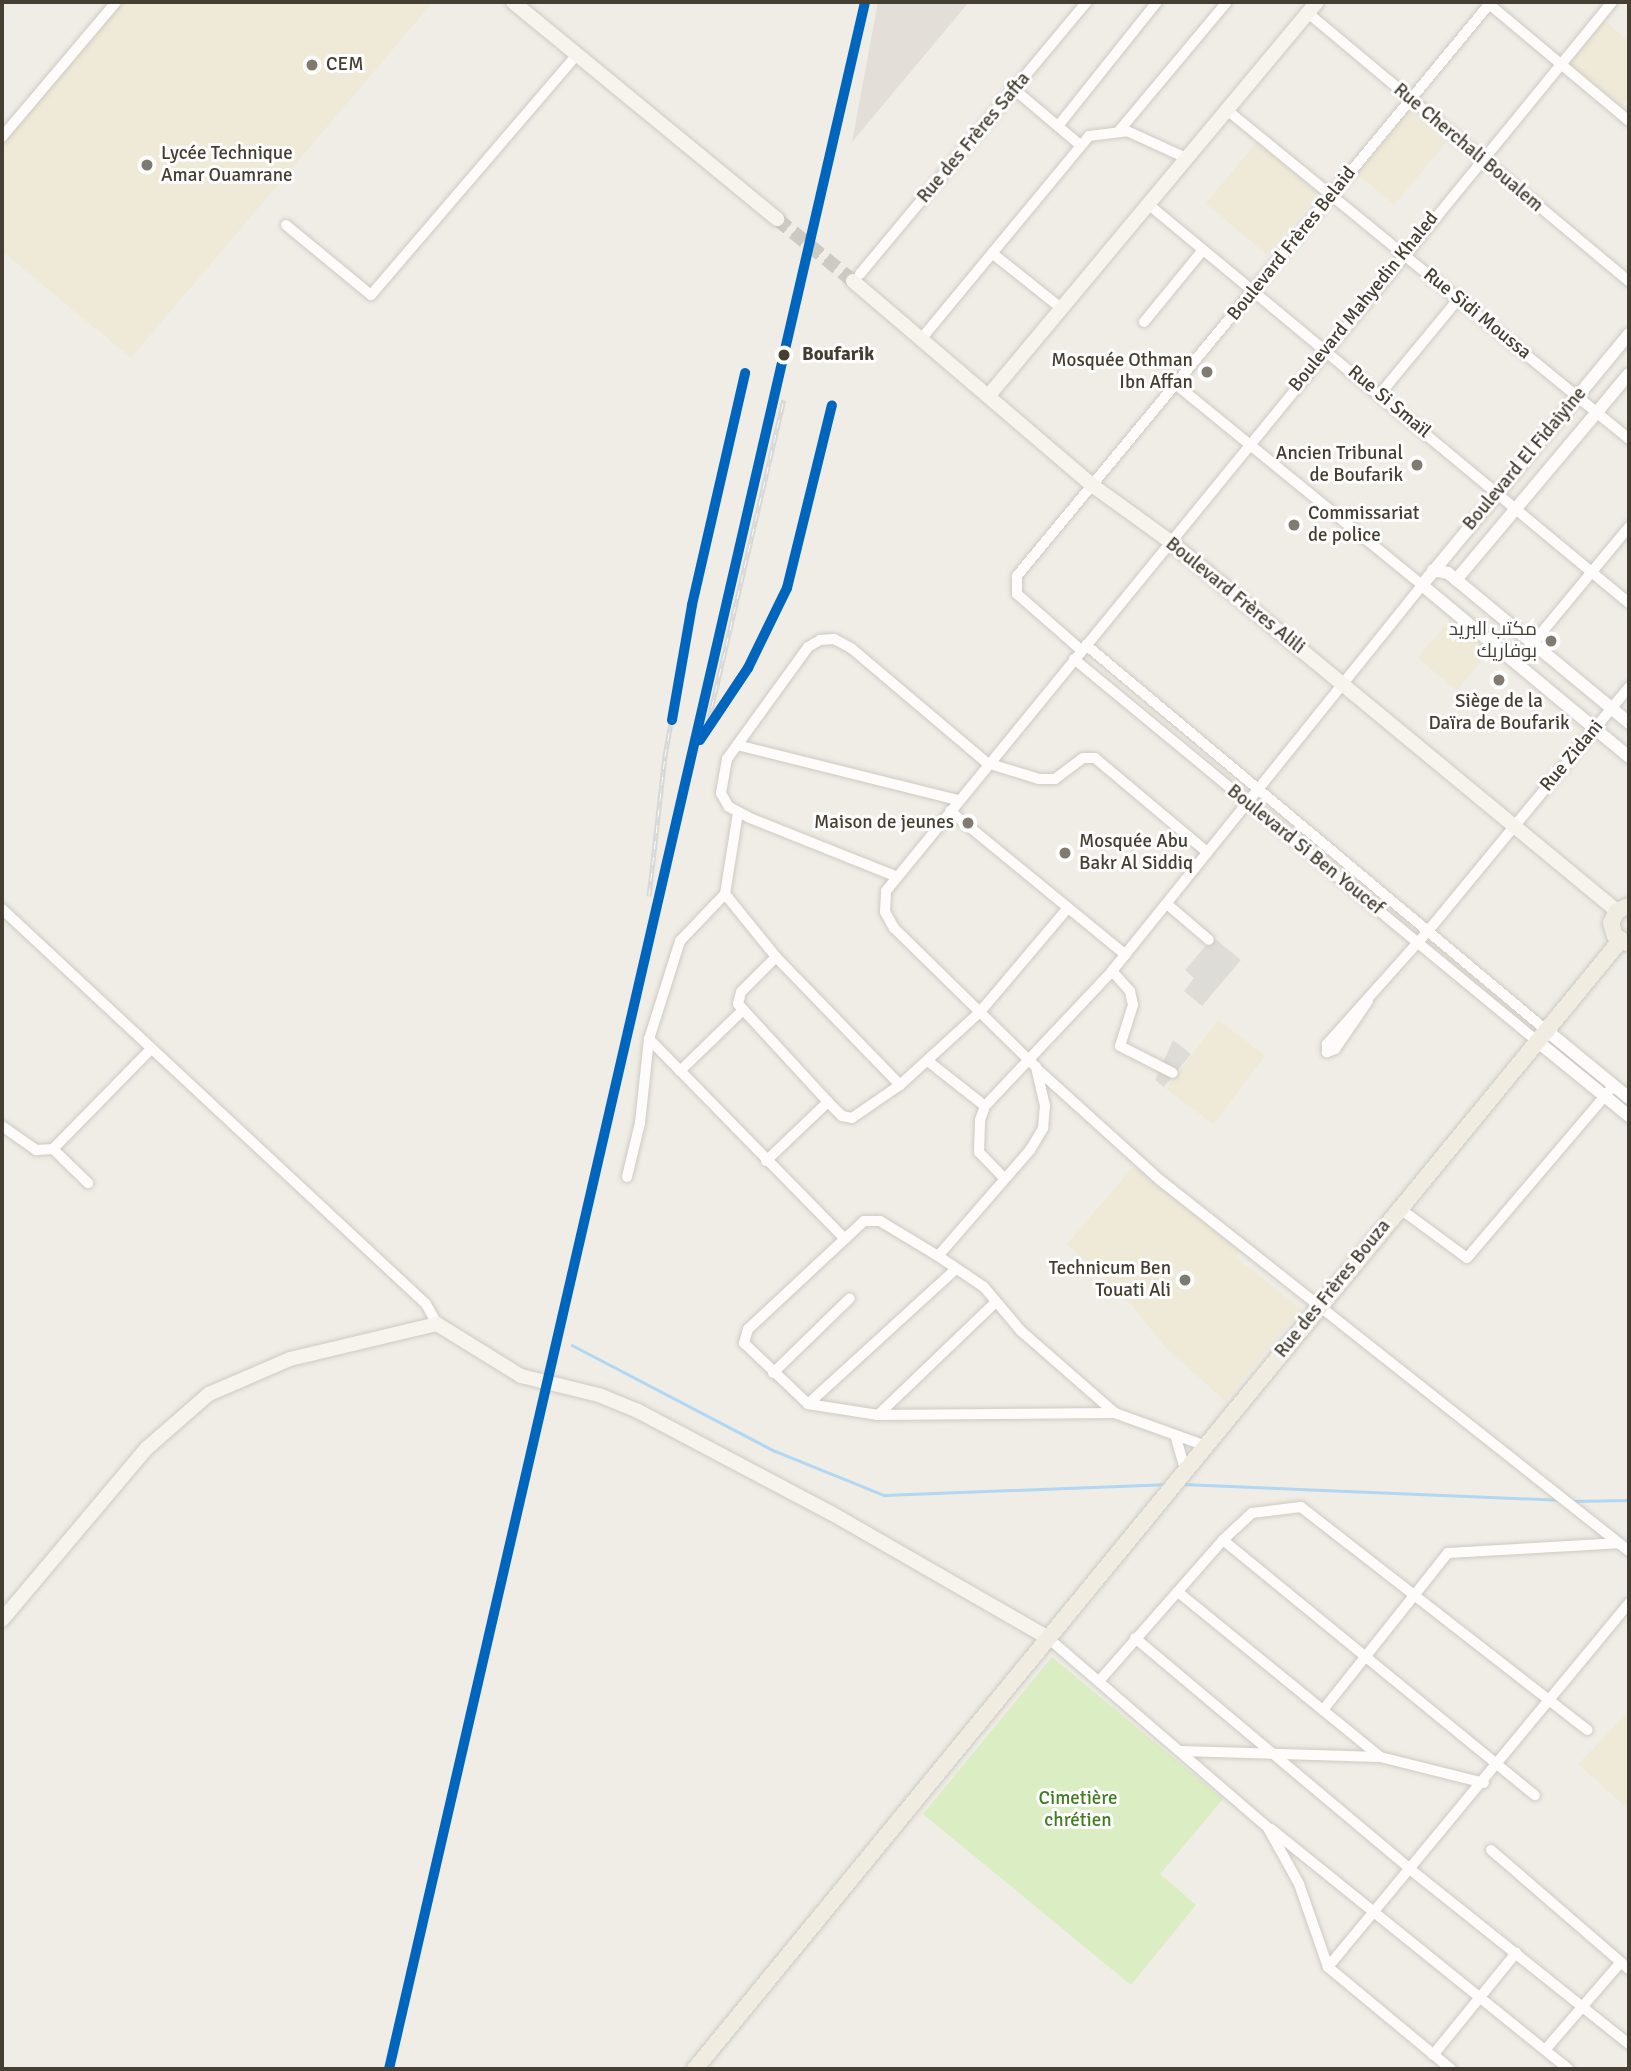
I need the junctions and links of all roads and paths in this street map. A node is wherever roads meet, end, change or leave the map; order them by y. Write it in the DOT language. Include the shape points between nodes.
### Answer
graph roads {
  1 [pos="116,2"];
  2 [pos="513,2"];
  3 [pos="1087,2"];
  4 [pos="1157,2"];
  5 [pos="1227,2"];
  6 [pos="1612,2"];
  7 [pos="1490,3"];
  8 [pos="1312,7"];
  9 [pos="577,55"];
  10 [pos="1561,64"];
  11 [pos="1015,90"];
  12 [pos="1409,99"];
  13 [pos="1227,110"];
  14 [pos="1627,114"];
  15 [pos="1058,126"];
  16 [pos="1119,131"];
  17 [pos="2,137"];
  18 [pos="1080,145"];
  19 [pos="1186,158"];
  20 [pos="1481,159"];
  21 [pos="1330,195"];
  22 [pos="1148,204"];
  23 [pos="777,219"];
  24 [pos="286,225"];
  25 [pos="1203,250"];
  26 [pos="992,253"];
  27 [pos="1403,254"];
  28 [pos="856,278"];
  29 [pos="1629,282"];
  30 [pos="1255,290"];
  31 [pos="1459,299"];
  32 [pos="1062,308"];
  33 [pos="1144,322"];
  34 [pos="1629,334"];
  35 [pos="922,338"];
  36 [pos="1326,350"];
  37 [pos="1629,374"];
  38 [pos="1177,385"];
  39 [pos="990,394"];
  40 [pos="1380,394"];
  41 [pos="1578,396"];
  42 [pos="1597,412"];
  43 [pos="1629,439"];
  44 [pos="1248,444"];
  45 [pos="1092,485"];
  46 [pos="1498,494"];
  47 [pos="1516,509"];
  48 [pos="1629,527"];
  49 [pos="1168,540"];
  50 [pos="1433,570"];
  51 [pos="1592,572"];
  52 [pos="1456,580"];
  53 [pos="1422,585"];
  54 [pos="1629,603"];
  55 [pos="1533,643"];
  56 [pos="1080,651"];
  57 [pos="1341,683"];
  58 [pos="1629,687"];
  59 [pos="1611,708"];
  60 [pos="1629,723"];
  61 [pos="1595,729"];
  62 [pos="737,745"];
  63 [pos="1629,757"];
  64 [pos="987,763"];
  65 [pos="1256,787"];
  66 [pos="958,800"];
  67 [pos="1245,801"];
  68 [pos="950,811"];
  69 [pos="738,813"];
  70 [pos="1514,826"];
  71 [pos="1206,852"];
  72 [pos="893,879"];
  73 [pos="725,894"];
  74 [pos="1167,904"];
  75 [pos="1068,908"];
  76 [pos="2,909"];
  77 [pos="1623,909"];
  78 [pos="1428,931"];
  79 [pos="1209,940"];
  80 [pos="1624,942"];
  81 [pos="1417,943"];
  82 [pos="1126,955"];
  83 [pos="776,957"];
  84 [pos="1112,971"];
  85 [pos="1368,1001"];
  86 [pos="742,1011"];
  87 [pos="980,1012"];
  88 [pos="1541,1035"];
  89 [pos="649,1039"];
  90 [pos="150,1050"];
  91 [pos="929,1062"];
  92 [pos="1032,1064"];
  93 [pos="680,1071"];
  94 [pos="1173,1073"];
  95 [pos="1614,1085"];
  96 [pos="900,1086"];
  97 [pos="1604,1096"];
  98 [pos="1629,1098"];
  99 [pos="828,1102"];
  100 [pos="985,1106"];
  101 [pos="1629,1116"];
  102 [pos="2,1126"];
  103 [pos="53,1149"];
  104 [pos="766,1161"];
  105 [pos="627,1177"];
  106 [pos="1004,1178"];
  107 [pos="88,1183"];
  108 [pos="1399,1208"];
  109 [pos="845,1239"];
  110 [pos="938,1256"];
  111 [pos="956,1269"];
  112 [pos="850,1298"];
  113 [pos="996,1302"];
  114 [pos="1319,1306"];
  115 [pos="437,1324"];
  116 [pos="773,1373"];
  117 [pos="808,1404"];
  118 [pos="1115,1413"];
  119 [pos="878,1415"];
  120 [pos="1176,1438"];
  121 [pos="1206,1446"];
  122 [pos="1183,1474"];
  123 [pos="1223,1540"];
  124 [pos="1619,1543"];
  125 [pos="1629,1551"];
  126 [pos="1178,1592"];
  127 [pos="1414,1595"];
  128 [pos="1629,1603"];
  129 [pos="2,1620"];
  130 [pos="1047,1637"];
  131 [pos="1135,1638"];
  132 [pos="1367,1656"];
  133 [pos="1100,1680"];
  134 [pos="1550,1701"];
  135 [pos="1323,1710"];
  136 [pos="1587,1730"];
  137 [pos="1181,1751"];
  138 [pos="1270,1754"];
  139 [pos="1380,1757"];
  140 [pos="1500,1764"];
  141 [pos="1484,1783"];
  142 [pos="1535,1796"];
  143 [pos="1268,1828"];
  144 [pos="1491,1850"];
  145 [pos="1411,1870"];
  146 [pos="1375,1911"];
  147 [pos="1516,1954"];
  148 [pos="1625,1966"];
  149 [pos="1328,1967"];
  150 [pos="1481,1998"];
  151 [pos="1582,2007"];
  152 [pos="1629,2044"];
  153 [pos="1545,2050"];
  154 [pos="1433,2055"];
  155 [pos="695,2069"];
  156 [pos="1451,2069"];
  157 [pos="1568,2069"];
  1 -- 17 [label="street"];
  2 -- 9 [label="main road"];
  3 -- 11 [label="street, Rue des Frères Safta"];
  4 -- 15 [label="street"];
  5 -- 16 [label="street"];
  6 -- 10 [label="street, Boulevard Mahyedin Khaled"];
  7 -- 10 [label="street"];
  7 -- 12 [label="street, Boulevard Frères Belaid"];
  8 -- 12 [label="street, Rue Cherchali Boualem"];
  8 -- 13 [label="main road"];
  9 -- 23 [label="main road"];
  9 -- 24 [label="street" via="370,295"];
  10 -- 14 [label="street"];
  10 -- 20 [label="street, Boulevard Mahyedin Khaled"];
  11 -- 15 [label="street"];
  11 -- 28 [label="street, Rue des Frères Safta"];
  12 -- 20 [label="street, Rue Cherchali Boualem"];
  12 -- 21 [label="street, Boulevard Frères Belaid"];
  13 -- 19 [label="main road"];
  13 -- 21 [label="street, Rue Sidi Moussa"];
  15 -- 18 [label="street"];
  16 -- 18 [label="street" via="1094,134"];
  16 -- 19 [label="street"];
  18 -- 26 [label="street"];
  19 -- 22 [label="main road"];
  20 -- 27 [label="street, Boulevard Mahyedin Khaled"];
  20 -- 29 [label="street, Rue Cherchali Boualem"];
  21 -- 27 [label="street, Rue Sidi Moussa"];
  21 -- 30 [label="street, Boulevard Frères Belaid"];
  22 -- 25 [label="street, Rue Si Smaïl"];
  22 -- 32 [label="main road"];
  25 -- 30 [label="street, Rue Si Smaïl"];
  25 -- 33 [label="street"];
  26 -- 32 [label="street"];
  26 -- 35 [label="street"];
  27 -- 31 [label="street, Rue Sidi Moussa"];
  27 -- 36 [label="street, Boulevard Mahyedin Khaled"];
  28 -- 35 [label="main road, Boulevard Frères Alili"];
  30 -- 36 [label="street, Rue Si Smaïl"];
  30 -- 38 [label="street, Boulevard Frères Belaid"];
  31 -- 40 [label="street"];
  31 -- 41 [label="street, Rue Sidi Moussa"];
  32 -- 39 [label="main road"];
  34 -- 41 [label="street, Boulevard El Fidaiyine"];
  35 -- 39 [label="main road, Boulevard Frères Alili"];
  36 -- 40 [label="street, Rue Si Smaïl"];
  36 -- 44 [label="street, Boulevard Mahyedin Khaled"];
  37 -- 42 [label="street, Boulevard El Fidaiyine"];
  38 -- 44 [label="street"];
  38 -- 45 [label="street, Boulevard Frères Belaid"];
  39 -- 45 [label="main road, Boulevard Frères Alili"];
  40 -- 46 [label="street, Rue Si Smaïl"];
  41 -- 42 [label="street, Rue Sidi Moussa"];
  41 -- 46 [label="street, Boulevard El Fidaiyine"];
  42 -- 43 [label="street, Rue Sidi Moussa"];
  42 -- 47 [label="street, Boulevard El Fidaiyine"];
  44 -- 49 [label="street, Boulevard Mahyedin Khaled"];
  44 -- 53 [label="street"];
  45 -- 49 [label="main road, Boulevard Frères Alili"];
  45 -- 56 [label="street, Boulevard Frères Belaid" via="1015,583 1020,597"];
  46 -- 47 [label="street, Rue Si Smaïl"];
  46 -- 50 [label="street, Boulevard El Fidaiyine"];
  47 -- 51 [label="street, Rue Si Smaïl"];
  47 -- 52 [label="street, Boulevard El Fidaiyine"];
  48 -- 51 [label="street"];
  49 -- 56 [label="street, Boulevard Mahyedin Khaled"];
  49 -- 57 [label="main road, Boulevard Frères Alili"];
  50 -- 52 [label="street"];
  50 -- 53 [label="street, Boulevard El Fidaiyine"];
  51 -- 54 [label="street, Rue Si Smaïl"];
  51 -- 55 [label="street"];
  52 -- 55 [label="street"];
  53 -- 57 [label="street"];
  53 -- 61 [label="street"];
  55 -- 59 [label="street"];
  56 -- 64 [label="street, Boulevard Mahyedin Khaled"];
  56 -- 65 [label="street, Boulevard Si Ben Youcef"];
  56 -- 67 [label="street, Boulevard Si Ben Youcef"];
  57 -- 65 [label="street"];
  57 -- 70 [label="main road, Boulevard Frères Alili"];
  58 -- 59 [label="street, Rue Zidani"];
  59 -- 60 [label="street"];
  59 -- 61 [label="street, Rue Zidani"];
  61 -- 63 [label="street"];
  61 -- 70 [label="street, Rue Zidani"];
  62 -- 64 [label="street" via="808,647 828,638 851,648"];
  62 -- 66 [label="street"];
  62 -- 69 [label="street" via="720,782 725,802"];
  64 -- 66 [label="street, Boulevard Mahyedin Khaled"];
  64 -- 71 [label="street" via="1039,779 1055,779 1090,756"];
  65 -- 67 [label="street"];
  65 -- 78 [label="street, Boulevard Si Ben Youcef"];
  66 -- 68 [label="street, Boulevard Mahyedin Khaled"];
  67 -- 71 [label="street"];
  67 -- 81 [label="street, Boulevard Si Ben Youcef"];
  68 -- 72 [label="street, Boulevard Mahyedin Khaled"];
  68 -- 75 [label="street"];
  69 -- 72 [label="street"];
  69 -- 73 [label="street"];
  70 -- 77 [label="main road, Boulevard Frères Alili"];
  70 -- 78 [label="street, Rue Zidani"];
  71 -- 74 [label="street"];
  72 -- 87 [label="street" via="884,904 894,928"];
  73 -- 83 [label="street"];
  73 -- 89 [label="street" via="675,948"];
  74 -- 79 [label="street"];
  74 -- 82 [label="street"];
  75 -- 82 [label="street"];
  75 -- 87 [label="street"];
  76 -- 90 [label="street"];
  77 -- 80 [label="main road" via="1612,930"];
  78 -- 81 [label="street, Rue Zidani"];
  78 -- 88 [label="street, Boulevard Si Ben Youcef"];
  80 -- 88 [label="main road, Rue des Frères Bouza"];
  81 -- 85 [label="street, Rue Zidani"];
  81 -- 88 [label="street, Boulevard Si Ben Youcef"];
  82 -- 84 [label="street"];
  83 -- 86 [label="street" via="741,992 737,1000"];
  83 -- 96 [label="street"];
  84 -- 92 [label="street"];
  84 -- 94 [label="street" via="1130,991 1133,1005 1120,1046"];
  85 -- 85 [label="street" via="1326,1044 1327,1052 1335,1049"];
  86 -- 93 [label="street"];
  86 -- 99 [label="street"];
  87 -- 91 [label="street"];
  87 -- 92 [label="street"];
  88 -- 95 [label="street"];
  88 -- 97 [label="street"];
  88 -- 108 [label="main road, Rue des Frères Bouza"];
  89 -- 93 [label="street"];
  89 -- 105 [label="street" via="640,1123"];
  90 -- 103 [label="street"];
  90 -- 115 [label="street" via="426,1304"];
  91 -- 96 [label="street"];
  91 -- 100 [label="street"];
  92 -- 100 [label="street"];
  92 -- 106 [label="street" via="1045,1105 1043,1128"];
  92 -- 114 [label="street" via="1160,1180"];
  93 -- 104 [label="street"];
  95 -- 97 [label="street"];
  95 -- 98 [label="street"];
  96 -- 99 [label="street" via="852,1118 842,1116"];
  97 -- 101 [label="street"];
  97 -- 108 [label="street" via="1466,1258"];
  99 -- 104 [label="street"];
  100 -- 106 [label="street" via="979,1152"];
  102 -- 103 [label="street" via="36,1150"];
  103 -- 107 [label="street"];
  104 -- 109 [label="street"];
  106 -- 110 [label="street"];
  108 -- 114 [label="main road, Rue des Frères Bouza"];
  109 -- 110 [label="street" via="864,1221 874,1219"];
  109 -- 116 [label="street" via="745,1332 746,1346"];
  110 -- 111 [label="street"];
  111 -- 113 [label="street" via="977,1281"];
  111 -- 117 [label="street"];
  112 -- 116 [label="street"];
  113 -- 118 [label="street" via="1050,1359"];
  113 -- 119 [label="street"];
  114 -- 121 [label="main road, Rue des Frères Bouza"];
  114 -- 124 [label="street"];
  115 -- 129 [label="main road" via="290,1359 208,1394 147,1448"];
  115 -- 130 [label="main road" via="521,1376 599,1395 638,1410 831,1513"];
  116 -- 117 [label="street"];
  117 -- 119 [label="street"];
  118 -- 119 [label="street"];
  118 -- 120 [label="street"];
  120 -- 121 [label="street"];
  120 -- 122 [label="street"];
  121 -- 122 [label="main road, Rue des Frères Bouza"];
  122 -- 130 [label="main road, Rue des Frères Bouza"];
  123 -- 126 [label="street"];
  123 -- 127 [label="street" via="1252,1513 1301,1507"];
  123 -- 132 [label="street"];
  124 -- 125 [label="street"];
  124 -- 127 [label="street" via="1448,1553"];
  126 -- 131 [label="street"];
  126 -- 135 [label="street"];
  127 -- 132 [label="street"];
  127 -- 134 [label="street"];
  128 -- 134 [label="street"];
  130 -- 133 [label="street"];
  130 -- 155 [label="main road, Rue des Frères Bouza"];
  131 -- 133 [label="street"];
  131 -- 138 [label="street"];
  132 -- 135 [label="street"];
  132 -- 140 [label="street"];
  133 -- 137 [label="street"];
  134 -- 136 [label="street"];
  134 -- 140 [label="street"];
  135 -- 139 [label="street"];
  137 -- 138 [label="street"];
  137 -- 143 [label="street"];
  138 -- 139 [label="street"];
  138 -- 145 [label="street"];
  139 -- 141 [label="street"];
  140 -- 141 [label="street"];
  140 -- 142 [label="street"];
  141 -- 145 [label="street"];
  143 -- 146 [label="street"];
  143 -- 149 [label="street" via="1298,1884"];
  144 -- 148 [label="street"];
  145 -- 146 [label="street"];
  145 -- 147 [label="street"];
  146 -- 149 [label="street"];
  146 -- 150 [label="street"];
  147 -- 150 [label="street"];
  147 -- 151 [label="street"];
  148 -- 151 [label="street"];
  149 -- 154 [label="street"];
  150 -- 153 [label="street"];
  150 -- 154 [label="street"];
  151 -- 152 [label="street"];
  151 -- 153 [label="street"];
  153 -- 157 [label="street"];
  154 -- 156 [label="street"];
}
